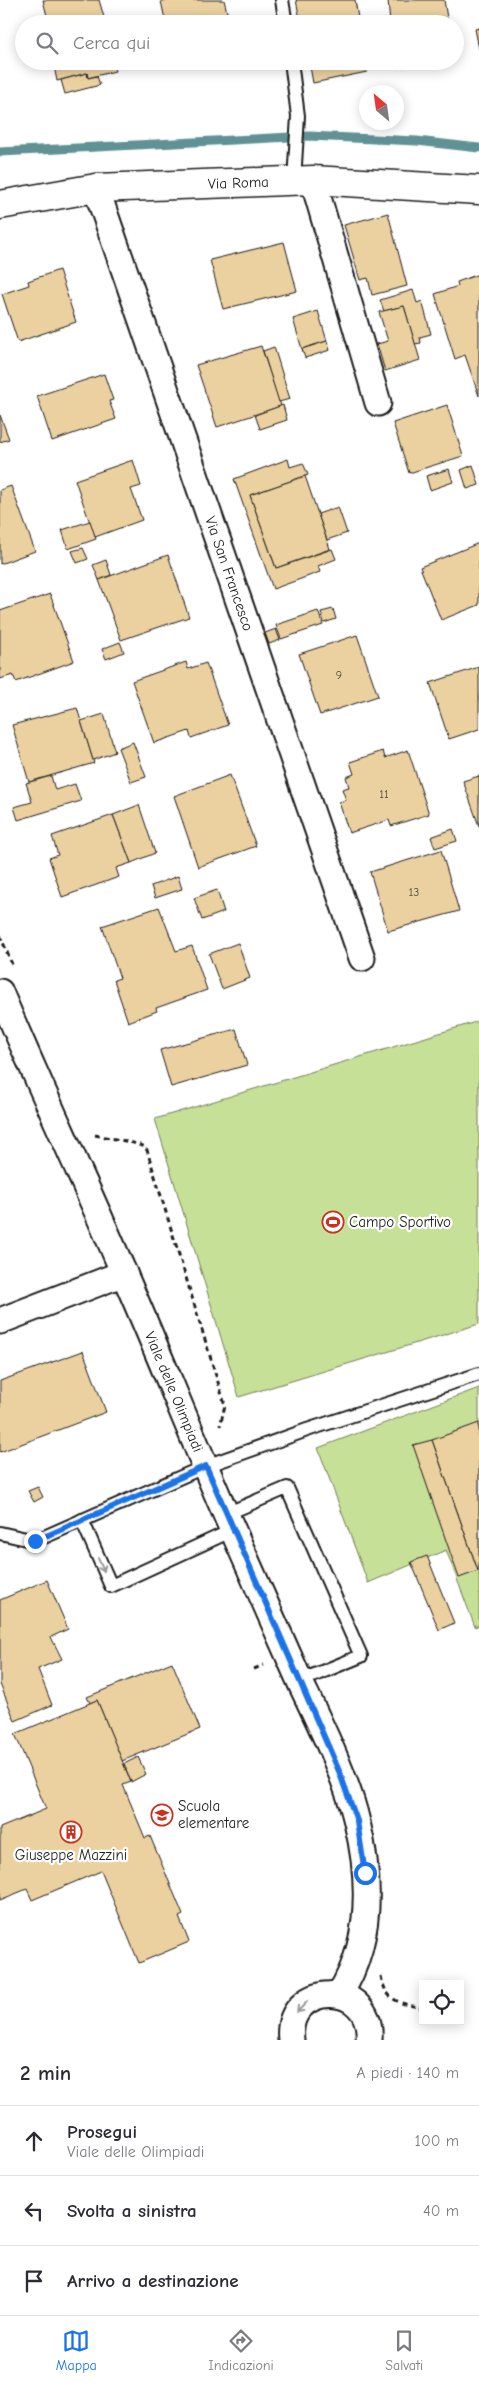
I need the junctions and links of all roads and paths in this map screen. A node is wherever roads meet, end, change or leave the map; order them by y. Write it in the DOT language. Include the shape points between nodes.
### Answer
graph roads {
  1 [pos="282,0"];
  2 [pos="284,15"];
  3 [pos="292,70"];
  4 [pos="301,172"];
  5 [pos="96,188"];
  6 [pos="479,190"];
  7 [pos="0,205"];
  8 [pos="378,403"];
  9 [pos="0,935"];
  10 [pos="362,958"];
  11 [pos="15,971"];
  12 [pos="0,992"];
  13 [pos="93,1134"];
  14 [pos="124,1273"];
  15 [pos="0,1321"];
  16 [pos="479,1374"];
  17 [pos="219,1431"];
  18 [pos="206,1466"];
  19 [pos="82,1520"];
  20 [pos="230,1522"];
  21 [pos="0,1533"];
  22 [pos="300,1681"];
  23 [pos="338,1995"];
  24 [pos="291,2040"];
  25 [pos="369,2040"];
  1 -- 2 [label="lane"];
  3 -- 4 [label="lane"];
  4 -- 5 [label="main road, Via Roma"];
  4 -- 6 [label="main road, Via Roma"];
  4 -- 8 [label="street"];
  5 -- 7 [label="main road, Via Roma"];
  5 -- 10 [label="street, Via San Francesco"];
  9 -- 11 [label="path"];
  12 -- 14 [label="street, Viale delle Olimpiadi"];
  13 -- 17 [label="path" via="146,1147 225,1405"];
  14 -- 15 [label="street"];
  14 -- 18 [label="street, Viale delle Olimpiadi"];
  16 -- 18 [label="lane"];
  18 -- 19 [label="lane"];
  18 -- 20 [label="street, Viale delle Olimpiadi"];
  19 -- 20 [label="lane, one-way" via="111,1586"];
  19 -- 21 [label="lane" via="35,1541"];
  20 -- 22 [label="street, Viale delle Olimpiadi"];
  20 -- 22 [label="lane" via="287,1488 361,1656"];
  22 -- 23 [label="street, Viale delle Olimpiadi" via="357,1821 365,1873 368,1910 351,1975"];
  23 -- 24 [label="street, one-way" via="327,1994 305,2002 291,2024"];
  23 -- 25 [label="street" via="350,1999 366,2016"];
}
